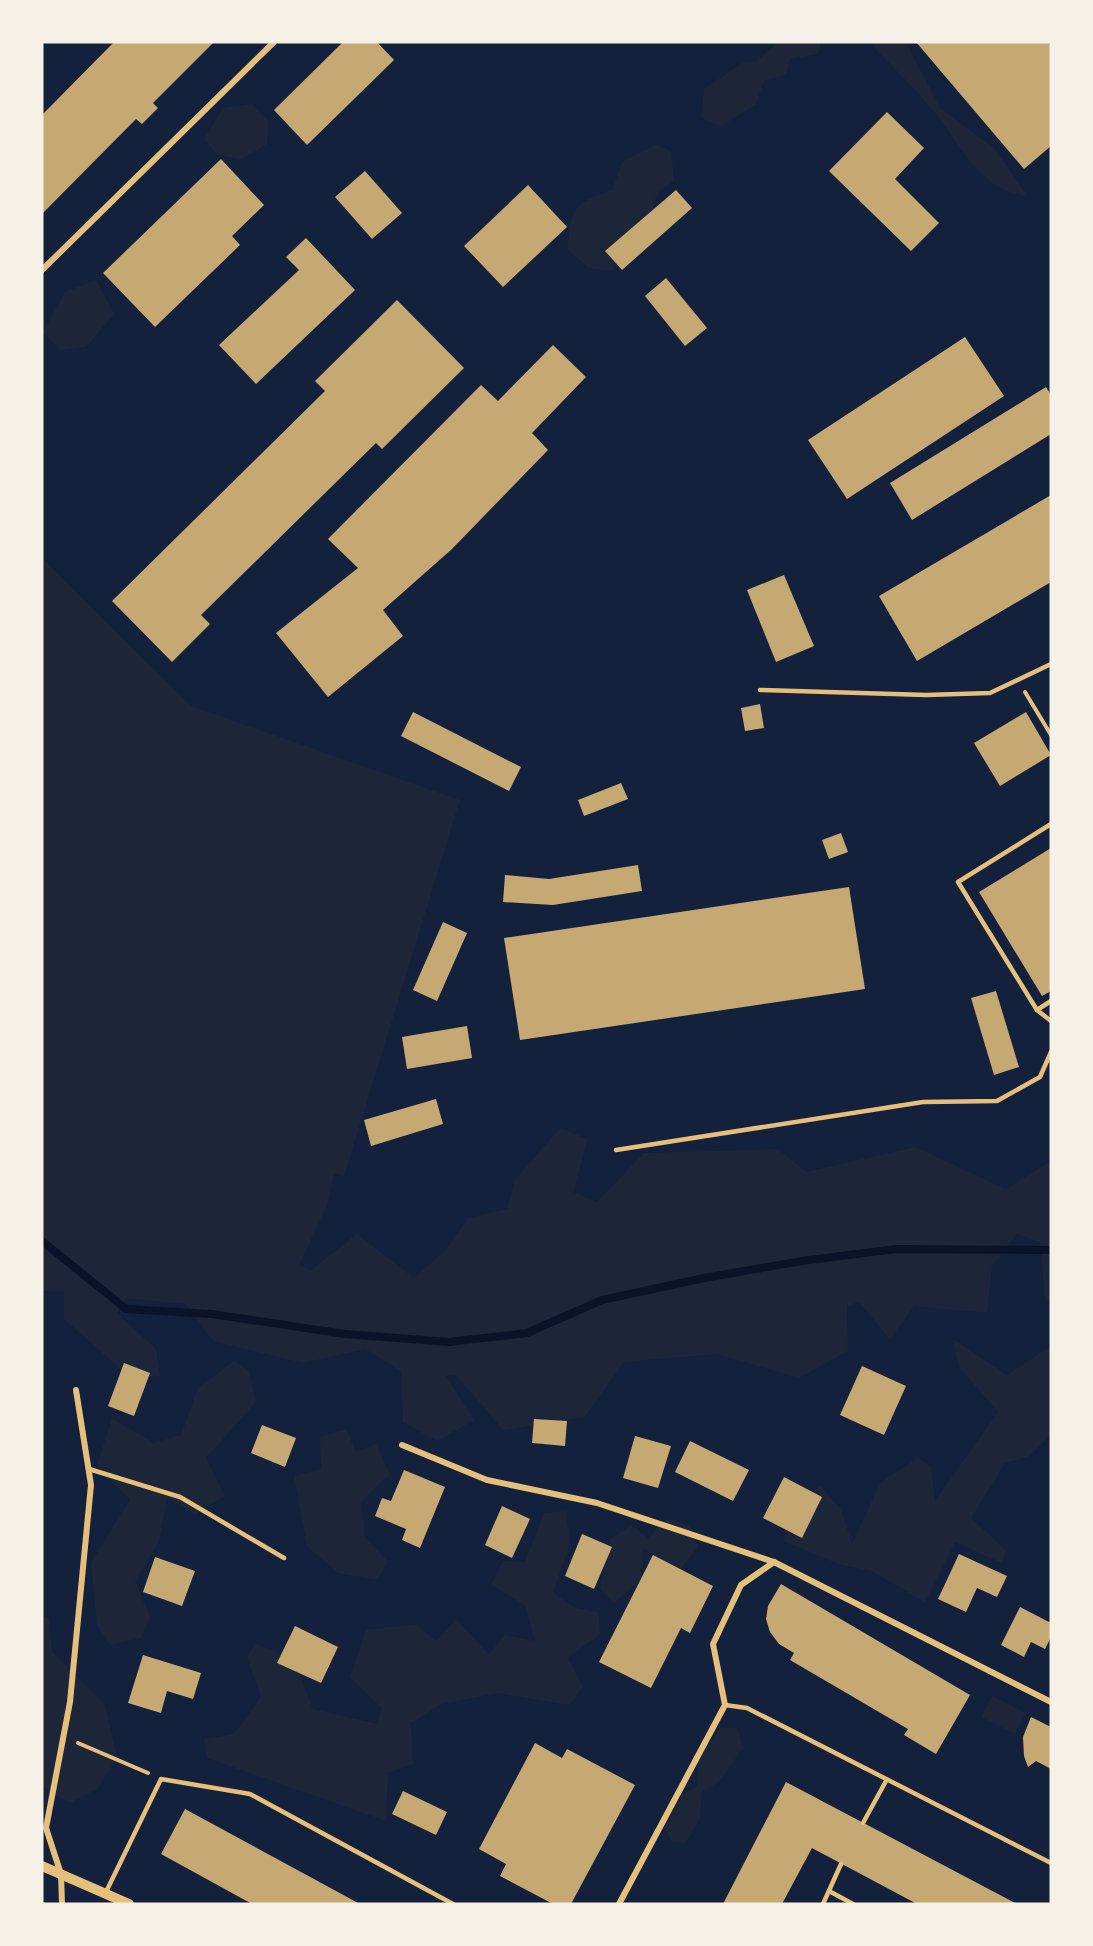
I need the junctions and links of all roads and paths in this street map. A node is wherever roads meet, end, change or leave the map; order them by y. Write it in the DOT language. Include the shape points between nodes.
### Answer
graph roads {
  1 [pos="274,42"];
  2 [pos="42,270"];
  3 [pos="1051,664"];
  4 [pos="1018,680"];
  5 [pos="760,690"];
  6 [pos="1051,735"];
  7 [pos="1051,824"];
  8 [pos="1051,1001"];
  9 [pos="1037,1010"];
  10 [pos="1051,1022"];
  11 [pos="1051,1052"];
  12 [pos="616,1149"];
  13 [pos="76,1390"];
  14 [pos="402,1445"];
  15 [pos="89,1469"];
  16 [pos="284,1558"];
  17 [pos="774,1562"];
  18 [pos="1051,1702"];
  19 [pos="725,1705"];
  20 [pos="64,1736"];
  21 [pos="161,1779"];
  22 [pos="886,1781"];
  23 [pos="863,1823"];
  24 [pos="1051,1863"];
  25 [pos="841,1864"];
  26 [pos="42,1866"];
  27 [pos="62,1874"];
  28 [pos="829,1891"];
  29 [pos="106,1892"];
  30 [pos="62,1904"];
  31 [pos="129,1904"];
  32 [pos="453,1904"];
  33 [pos="619,1904"];
  34 [pos="823,1904"];
  35 [pos="853,1904"];
  1 -- 2 [label="street"];
  3 -- 4 [label="lane"];
  4 -- 5 [label="lane" via="990,693"];
  4 -- 6 [label="path"];
  7 -- 9 [label="lane" via="958,882"];
  8 -- 9 [label="lane"];
  9 -- 10 [label="lane"];
  11 -- 12 [label="lane" via="1040,1077 997,1101 923,1102"];
  13 -- 15 [label="street"];
  14 -- 17 [label="street" via="488,1480 597,1503"];
  15 -- 16 [label="lane" via="180,1497"];
  15 -- 20 [label="street" via="91,1485"];
  17 -- 18 [label="street"];
  17 -- 19 [label="street" via="741,1586 713,1644"];
  19 -- 22 [label="lane" via="747,1708"];
  19 -- 33 [label="street"];
  20 -- 21 [label="path"];
  20 -- 27 [label="street" via="46,1828"];
  21 -- 29 [label="lane"];
  21 -- 32 [label="lane" via="250,1794"];
  22 -- 23 [label="lane"];
  22 -- 24 [label="lane"];
  25 -- 28 [label="lane"];
  26 -- 27 [label="street"];
  27 -- 29 [label="street"];
  27 -- 30 [label="street"];
  28 -- 34 [label="lane"];
  28 -- 35 [label="lane"];
  29 -- 31 [label="street"];
}
